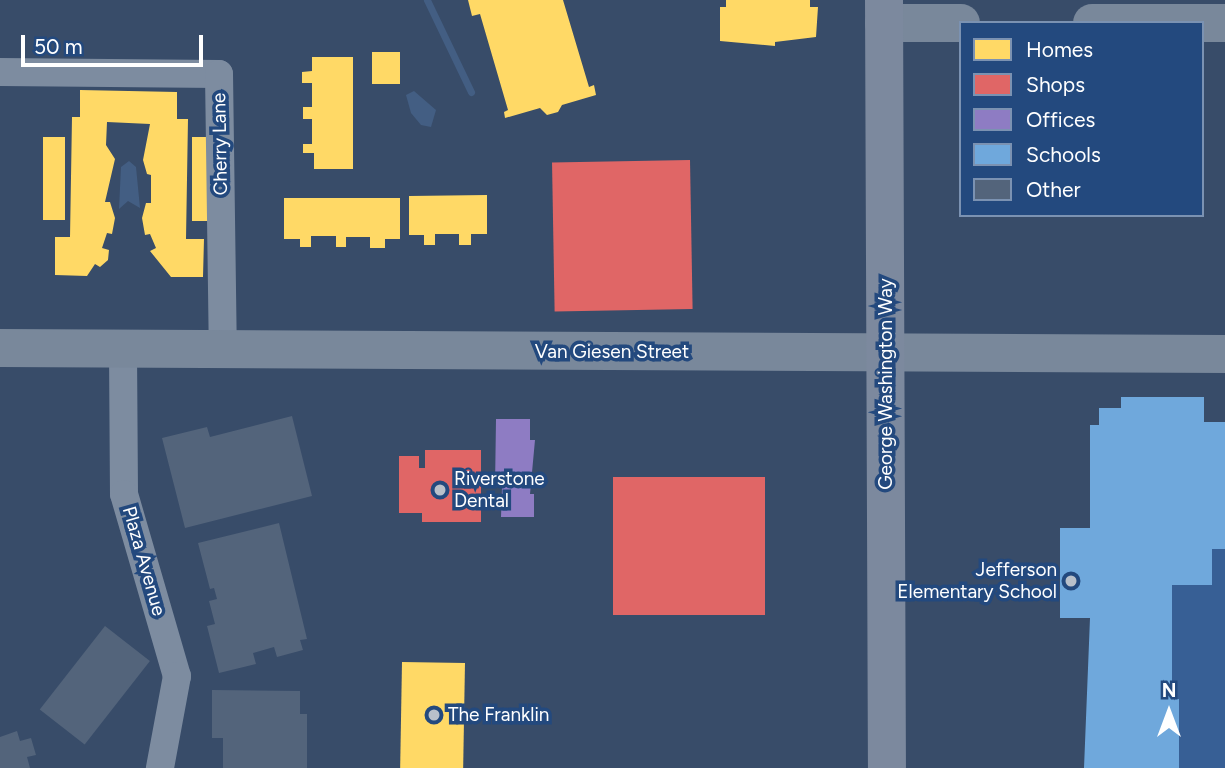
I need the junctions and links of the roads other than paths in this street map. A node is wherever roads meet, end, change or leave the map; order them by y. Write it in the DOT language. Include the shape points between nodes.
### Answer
graph roads {
  1 [pos="884,11"];
  2 [pos="959,23"];
  3 [pos="1204,23"];
  4 [pos="1225,23"];
  5 [pos="0,72"];
  6 [pos="0,348"];
  7 [pos="223,350"];
  8 [pos="123,351"];
  9 [pos="887,353"];
  10 [pos="1225,354"];
  11 [pos="160,768"];
  12 [pos="887,768"];
  1 -- 2 [label="main road"];
  1 -- 9 [label="main road, George Washington Way"];
  3 -- 4 [label="main road"];
  5 -- 7 [label="street, Cherry Lane" via="219,74"];
  6 -- 8 [label="main road, Van Giesen Street"];
  7 -- 8 [label="main road, Van Giesen Street"];
  7 -- 9 [label="main road, Van Giesen Street"];
  8 -- 11 [label="street, Plaza Avenue" via="124,494 177,676"];
  9 -- 10 [label="main road, Van Giesen Street"];
  9 -- 12 [label="main road, George Washington Way"];
}
